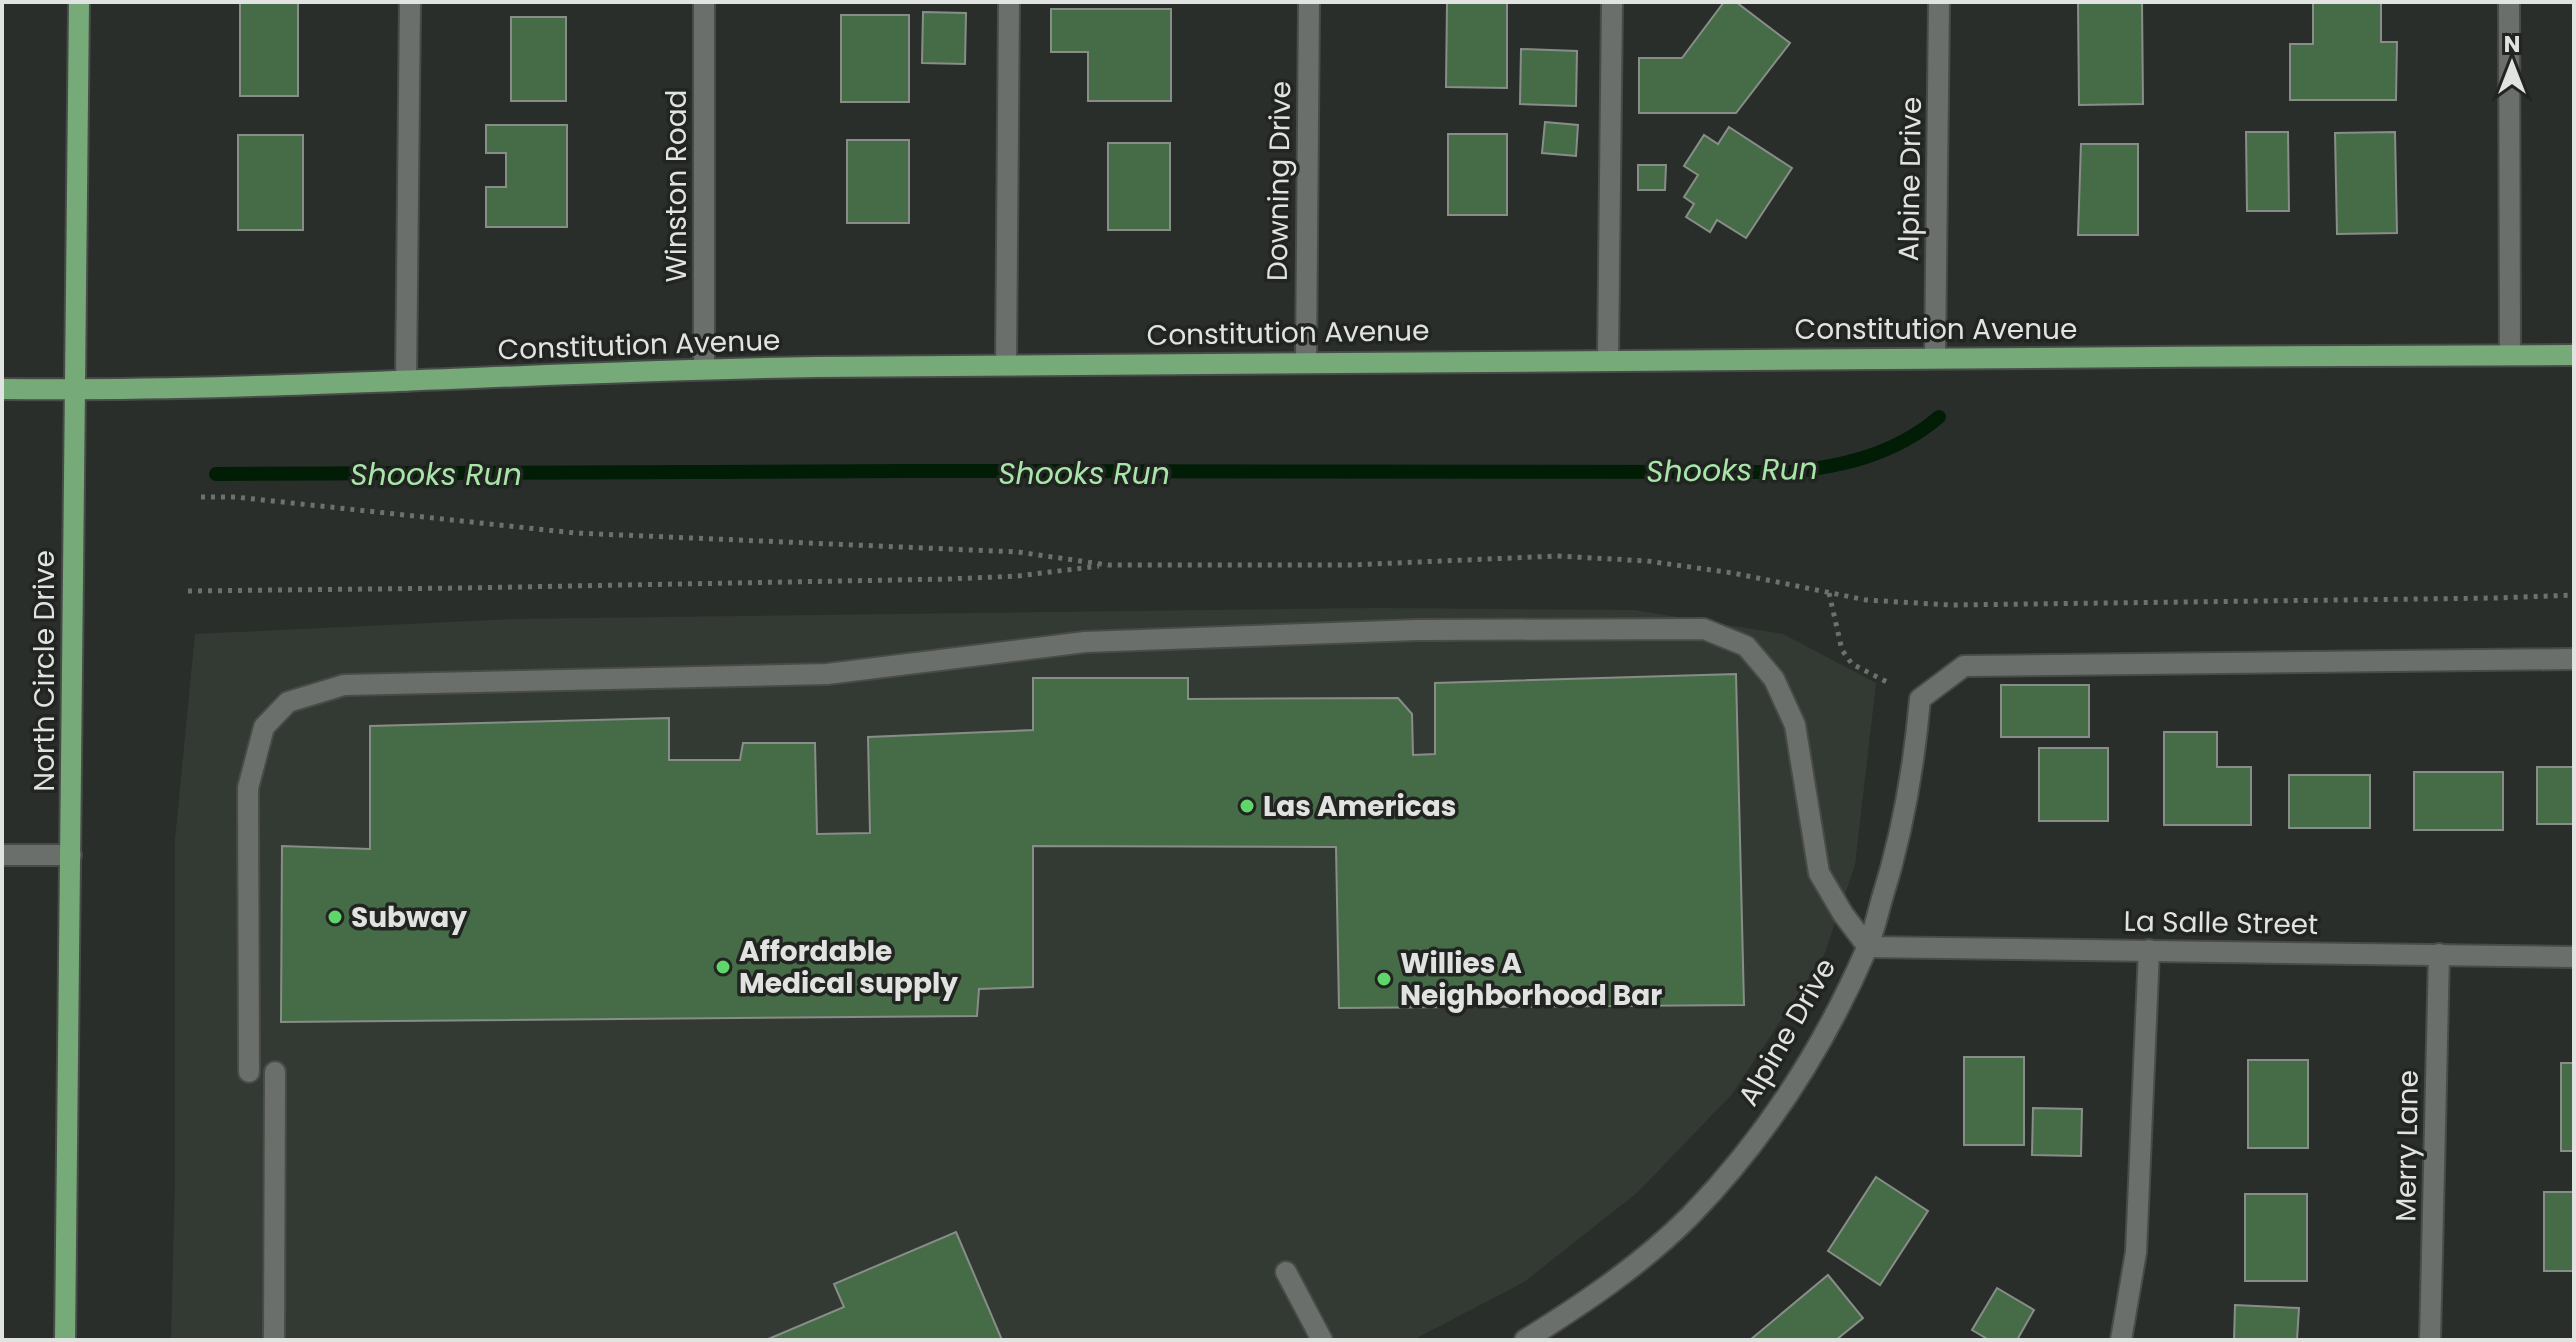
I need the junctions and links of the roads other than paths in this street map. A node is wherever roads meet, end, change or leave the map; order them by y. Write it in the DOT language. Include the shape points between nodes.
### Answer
graph roads {
  1 [pos="79,2"];
  2 [pos="410,2"];
  3 [pos="704,2"];
  4 [pos="1009,2"];
  5 [pos="1309,2"];
  6 [pos="1612,2"];
  7 [pos="1939,2"];
  8 [pos="2509,2"];
  9 [pos="2510,355"];
  10 [pos="2574,355"];
  11 [pos="1935,357"];
  12 [pos="1608,359"];
  13 [pos="1306,361"];
  14 [pos="1006,364"];
  15 [pos="704,369"];
  16 [pos="406,381"];
  17 [pos="2,389"];
  18 [pos="75,390"];
  19 [pos="2574,659"];
  20 [pos="2,855"];
  21 [pos="71,855"];
  22 [pos="1868,947"];
  23 [pos="2149,950"];
  24 [pos="2439,954"];
  25 [pos="2574,957"];
  26 [pos="249,1072"];
  27 [pos="275,1072"];
  28 [pos="1286,1272"];
  29 [pos="65,1340"];
  30 [pos="274,1340"];
  31 [pos="1322,1340"];
  32 [pos="1525,1340"];
  33 [pos="2121,1340"];
  34 [pos="2430,1340"];
  1 -- 18 [label="main road, North Circle Drive"];
  2 -- 16 [label="street"];
  3 -- 15 [label="street, Winston Road"];
  4 -- 14 [label="street"];
  5 -- 13 [label="street, Downing Drive"];
  6 -- 12 [label="street"];
  7 -- 11 [label="street, Alpine Drive"];
  8 -- 9 [label="street"];
  9 -- 10 [label="main road, Constitution Avenue"];
  9 -- 11 [label="main road, Constitution Avenue"];
  11 -- 12 [label="main road, Constitution Avenue"];
  12 -- 13 [label="main road, Constitution Avenue"];
  13 -- 14 [label="main road, Constitution Avenue"];
  14 -- 15 [label="main road, Constitution Avenue"];
  15 -- 16 [label="main road, Constitution Avenue"];
  16 -- 18 [label="main road, Constitution Avenue"];
  17 -- 18 [label="main road, Constitution Avenue"];
  18 -- 21 [label="main road, North Circle Drive"];
  19 -- 22 [label="street, Alpine Drive" via="1964,666 1920,699 1894,864"];
  20 -- 21 [label="street"];
  21 -- 29 [label="main road, North Circle Drive"];
  22 -- 23 [label="street, La Salle Street"];
  22 -- 26 [label="street" via="1819,873 1795,725 1774,679 1746,646 1704,629 1417,630 1085,642 827,674 344,685 288,702 264,727 248,788"];
  22 -- 32 [label="street, Alpine Drive" via="1822,1039 1744,1154 1689,1217 1625,1272"];
  23 -- 24 [label="street, La Salle Street"];
  23 -- 33 [label="street" via="2136,1252"];
  24 -- 25 [label="street, La Salle Street"];
  24 -- 34 [label="street, Merry Lane"];
  27 -- 30 [label="street"];
  28 -- 31 [label="street"];
}
